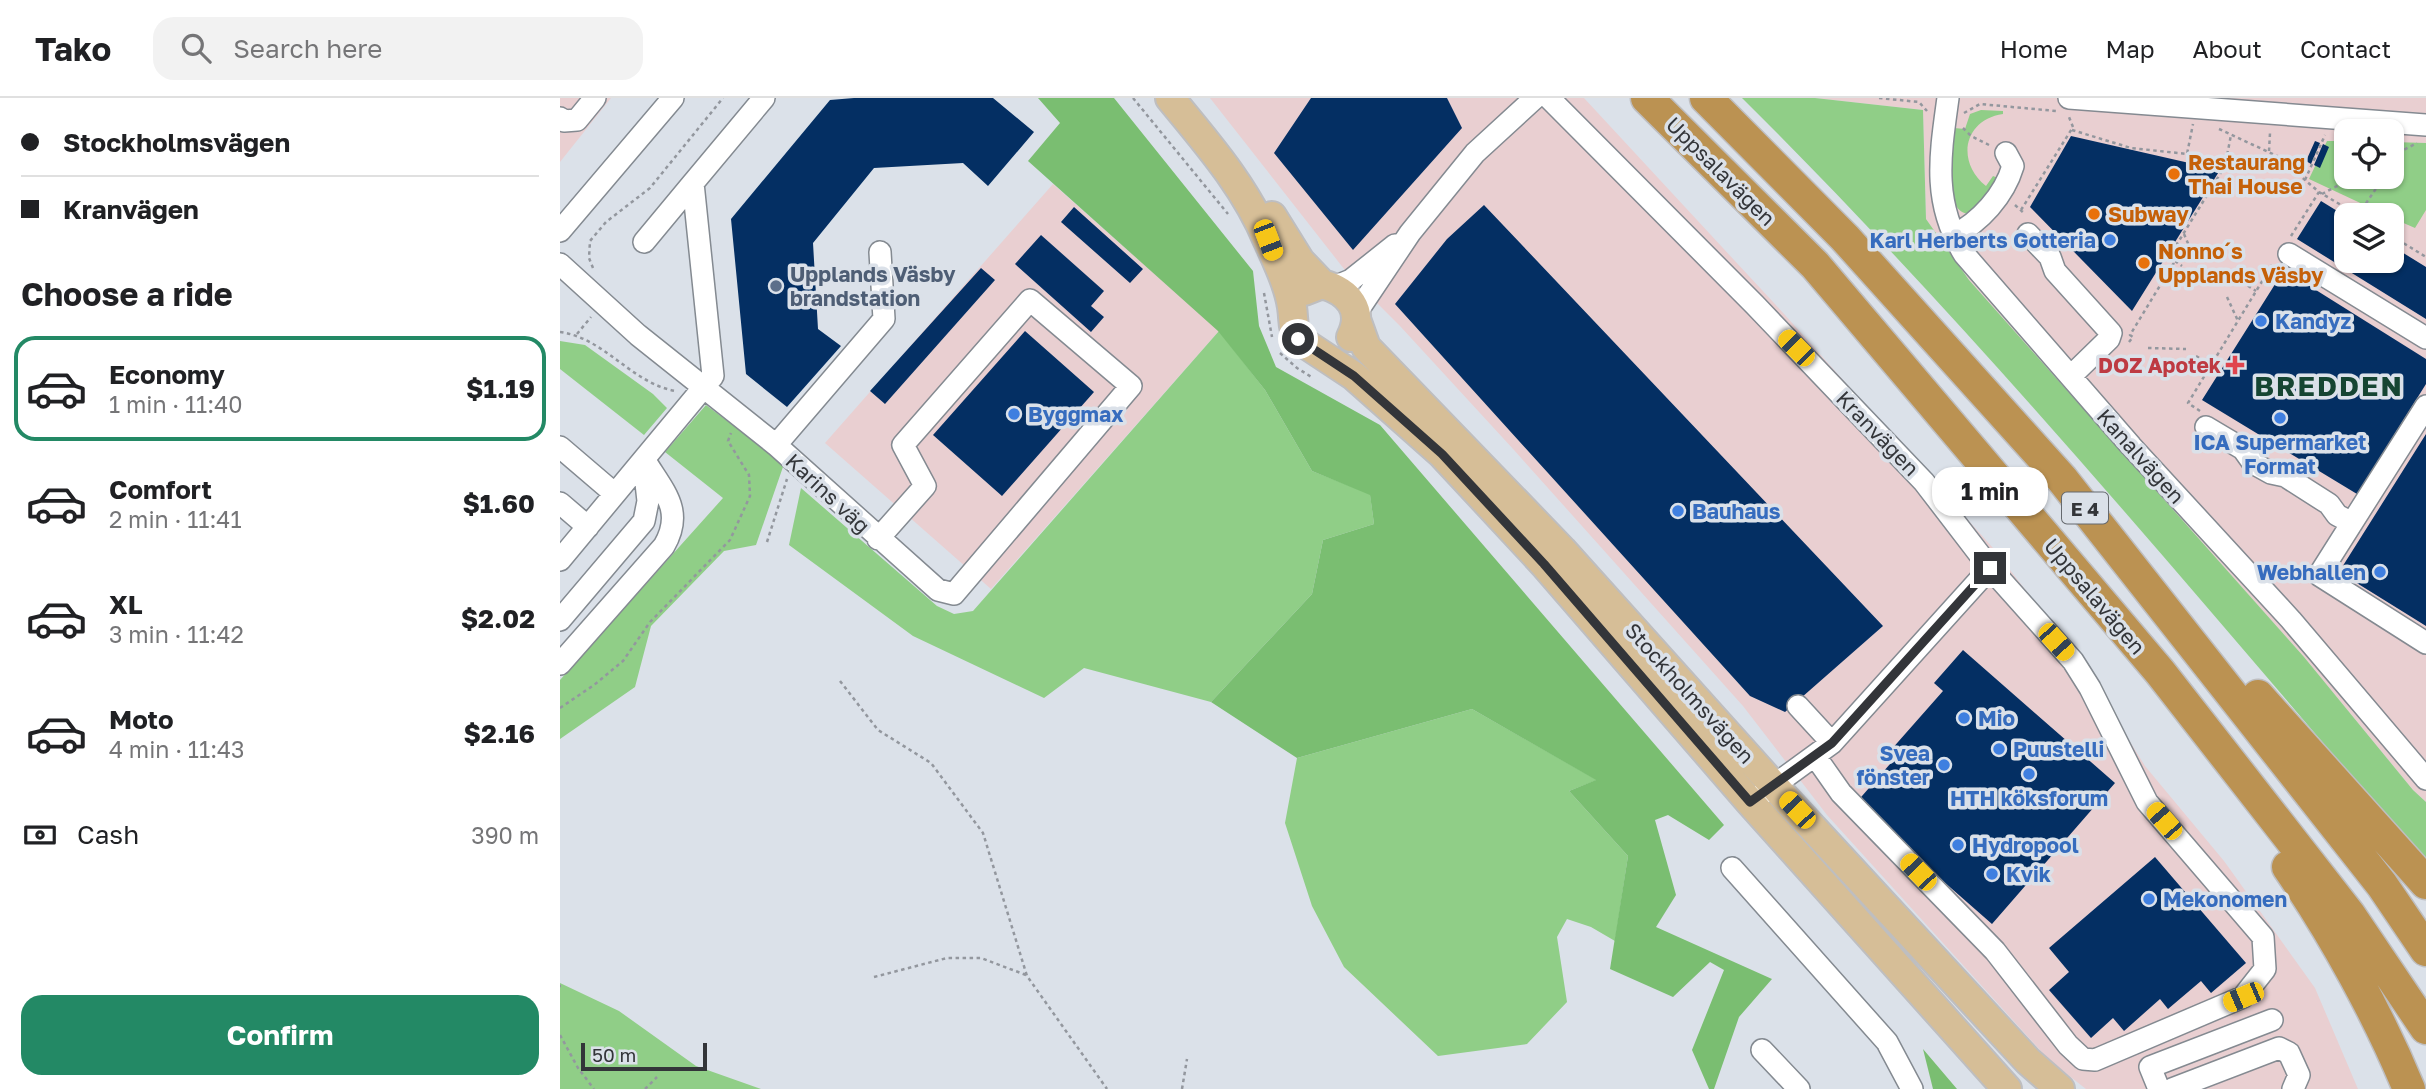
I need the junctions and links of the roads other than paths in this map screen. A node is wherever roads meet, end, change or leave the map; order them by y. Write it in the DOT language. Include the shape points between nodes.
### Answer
graph roads {
  1 [pos="595,98"];
  2 [pos="673,98"];
  3 [pos="764,98"];
  4 [pos="1170,98"];
  5 [pos="1192,98"];
  6 [pos="1535,98"];
  7 [pos="1549,98"];
  8 [pos="1647,98"];
  9 [pos="1706,98"];
  10 [pos="1948,98"];
  11 [pos="2067,105"];
  12 [pos="560,118"];
  13 [pos="2426,125"];
  14 [pos="2006,153"];
  15 [pos="693,183"];
  16 [pos="560,231"];
  17 [pos="1410,233"];
  18 [pos="2028,234"];
  19 [pos="1952,236"];
  20 [pos="644,242"];
  21 [pos="2285,250"];
  22 [pos="880,252"];
  23 [pos="560,264"];
  24 [pos="1328,285"];
  25 [pos="1292,308"];
  26 [pos="1357,317"];
  27 [pos="2426,338"];
  28 [pos="1318,351"];
  29 [pos="2071,376"];
  30 [pos="704,387"];
  31 [pos="2426,405"];
  32 [pos="2203,419"];
  33 [pos="1964,443"];
  34 [pos="776,445"];
  35 [pos="560,447"];
  36 [pos="644,459"];
  37 [pos="2062,479"];
  38 [pos="615,494"];
  39 [pos="560,503"];
  40 [pos="2351,523"];
  41 [pos="588,527"];
  42 [pos="878,539"];
  43 [pos="560,561"];
  44 [pos="1990,568"];
  45 [pos="560,620"];
  46 [pos="2426,643"];
  47 [pos="560,664"];
  48 [pos="1798,706"];
  49 [pos="1832,743"];
  50 [pos="1815,755"];
  51 [pos="2426,779"];
  52 [pos="1774,786"];
  53 [pos="1750,802"];
  54 [pos="1732,868"];
  55 [pos="2426,883"];
  56 [pos="2426,950"];
  57 [pos="2272,1020"];
  58 [pos="2426,1028"];
  59 [pos="1762,1050"];
  60 [pos="1799,1089"];
  61 [pos="1912,1089"];
  62 [pos="2007,1089"];
  63 [pos="2060,1089"];
  64 [pos="2159,1089"];
  65 [pos="2172,1089"];
  66 [pos="2293,1089"];
  67 [pos="2409,1089"];
  1 -- 12 [label="street" via="577,120"];
  2 -- 16 [label="street"];
  3 -- 15 [label="street"];
  4 -- 25 [label="main road, Stockholmsvägen" via="1247,197"];
  5 -- 24 [label="main road, Stockholmsvägen" via="1300,261"];
  6 -- 17 [label="street" via="1475,153"];
  7 -- 44 [label="street, Kranvägen" via="1924,481"];
  8 -- 33 [label="highway, Uppsalavägen / E 4" via="1815,265"];
  9 -- 37 [label="highway, Uppsalavägen / E 4" via="1845,238"];
  10 -- 19 [label="street, Kanalvägen" via="1940,195"];
  11 -- 13 [label="street"];
  14 -- 19 [label="street" via="2013,166 1998,195 1980,218"];
  15 -- 20 [label="street"];
  15 -- 30 [label="street" via="713,376"];
  17 -- 24 [label="street" via="1351,280"];
  17 -- 26 [label="street"];
  18 -- 29 [label="street" via="2111,333"];
  19 -- 29 [label="street, Kanalvägen"];
  21 -- 27 [label="street"];
  22 -- 34 [label="street" via="884,319"];
  23 -- 30 [label="street, Karins väg"];
  24 -- 25 [label="main road" via="1303,291"];
  24 -- 26 [label="main road, Stockholmsvägen" via="1346,294"];
  25 -- 28 [label="main road, Stockholmsvägen" via="1298,339"];
  26 -- 28 [label="main road" via="1350,339 1332,351"];
  26 -- 52 [label="main road, Stockholmsvägen" via="1366,347 1562,550"];
  28 -- 53 [label="main road, Stockholmsvägen" via="1354,376 1442,454"];
  29 -- 51 [label="street, Kanalvägen" via="2291,620"];
  30 -- 34 [label="street, Karins väg"];
  30 -- 36 [label="street"];
  31 -- 40 [label="street"];
  32 -- 40 [label="street" via="2243,449 2253,463 2285,476 2329,503"];
  33 -- 58 [label="highway, Uppsalavägen / E 4" via="2160,672 2348,914"];
  33 -- 67 [label="highway" via="2290,868 2327,926"];
  34 -- 42 [label="street, Karins väg"];
  35 -- 38 [label="street"];
  36 -- 38 [label="street"];
  36 -- 45 [label="street" via="648,501 644,521"];
  36 -- 47 [label="street" via="674,514 673,531"];
  37 -- 55 [label="highway"];
  37 -- 56 [label="highway, Uppsalavägen / E 4" via="2382,885"];
  38 -- 41 [label="street"];
  39 -- 41 [label="street"];
  40 -- 46 [label="street" via="2319,575"];
  41 -- 43 [label="street"];
  42 -- 42 [label="street, Karins väg" via="938,590 954,594 1131,386 1030,300 904,445 925,486"];
  44 -- 49 [label="street"];
  44 -- 50 [label="street, Kranvägen" via="2073,661 2147,802 2263,937 2265,969 2243,997 2095,1060 2083,1059 2067,1045 1995,951 1842,793"];
  48 -- 49 [label="street"];
  49 -- 50 [label="street"];
  50 -- 52 [label="street"];
  52 -- 53 [label="street"];
  52 -- 63 [label="main road, Stockholmsvägen"];
  53 -- 62 [label="main road, Stockholmsvägen"];
  54 -- 61 [label="street" via="1887,1042"];
  57 -- 64 [label="street" via="2150,1067"];
  59 -- 60 [label="street"];
  65 -- 66 [label="street" via="2279,1048 2289,1053 2299,1074"];
}
